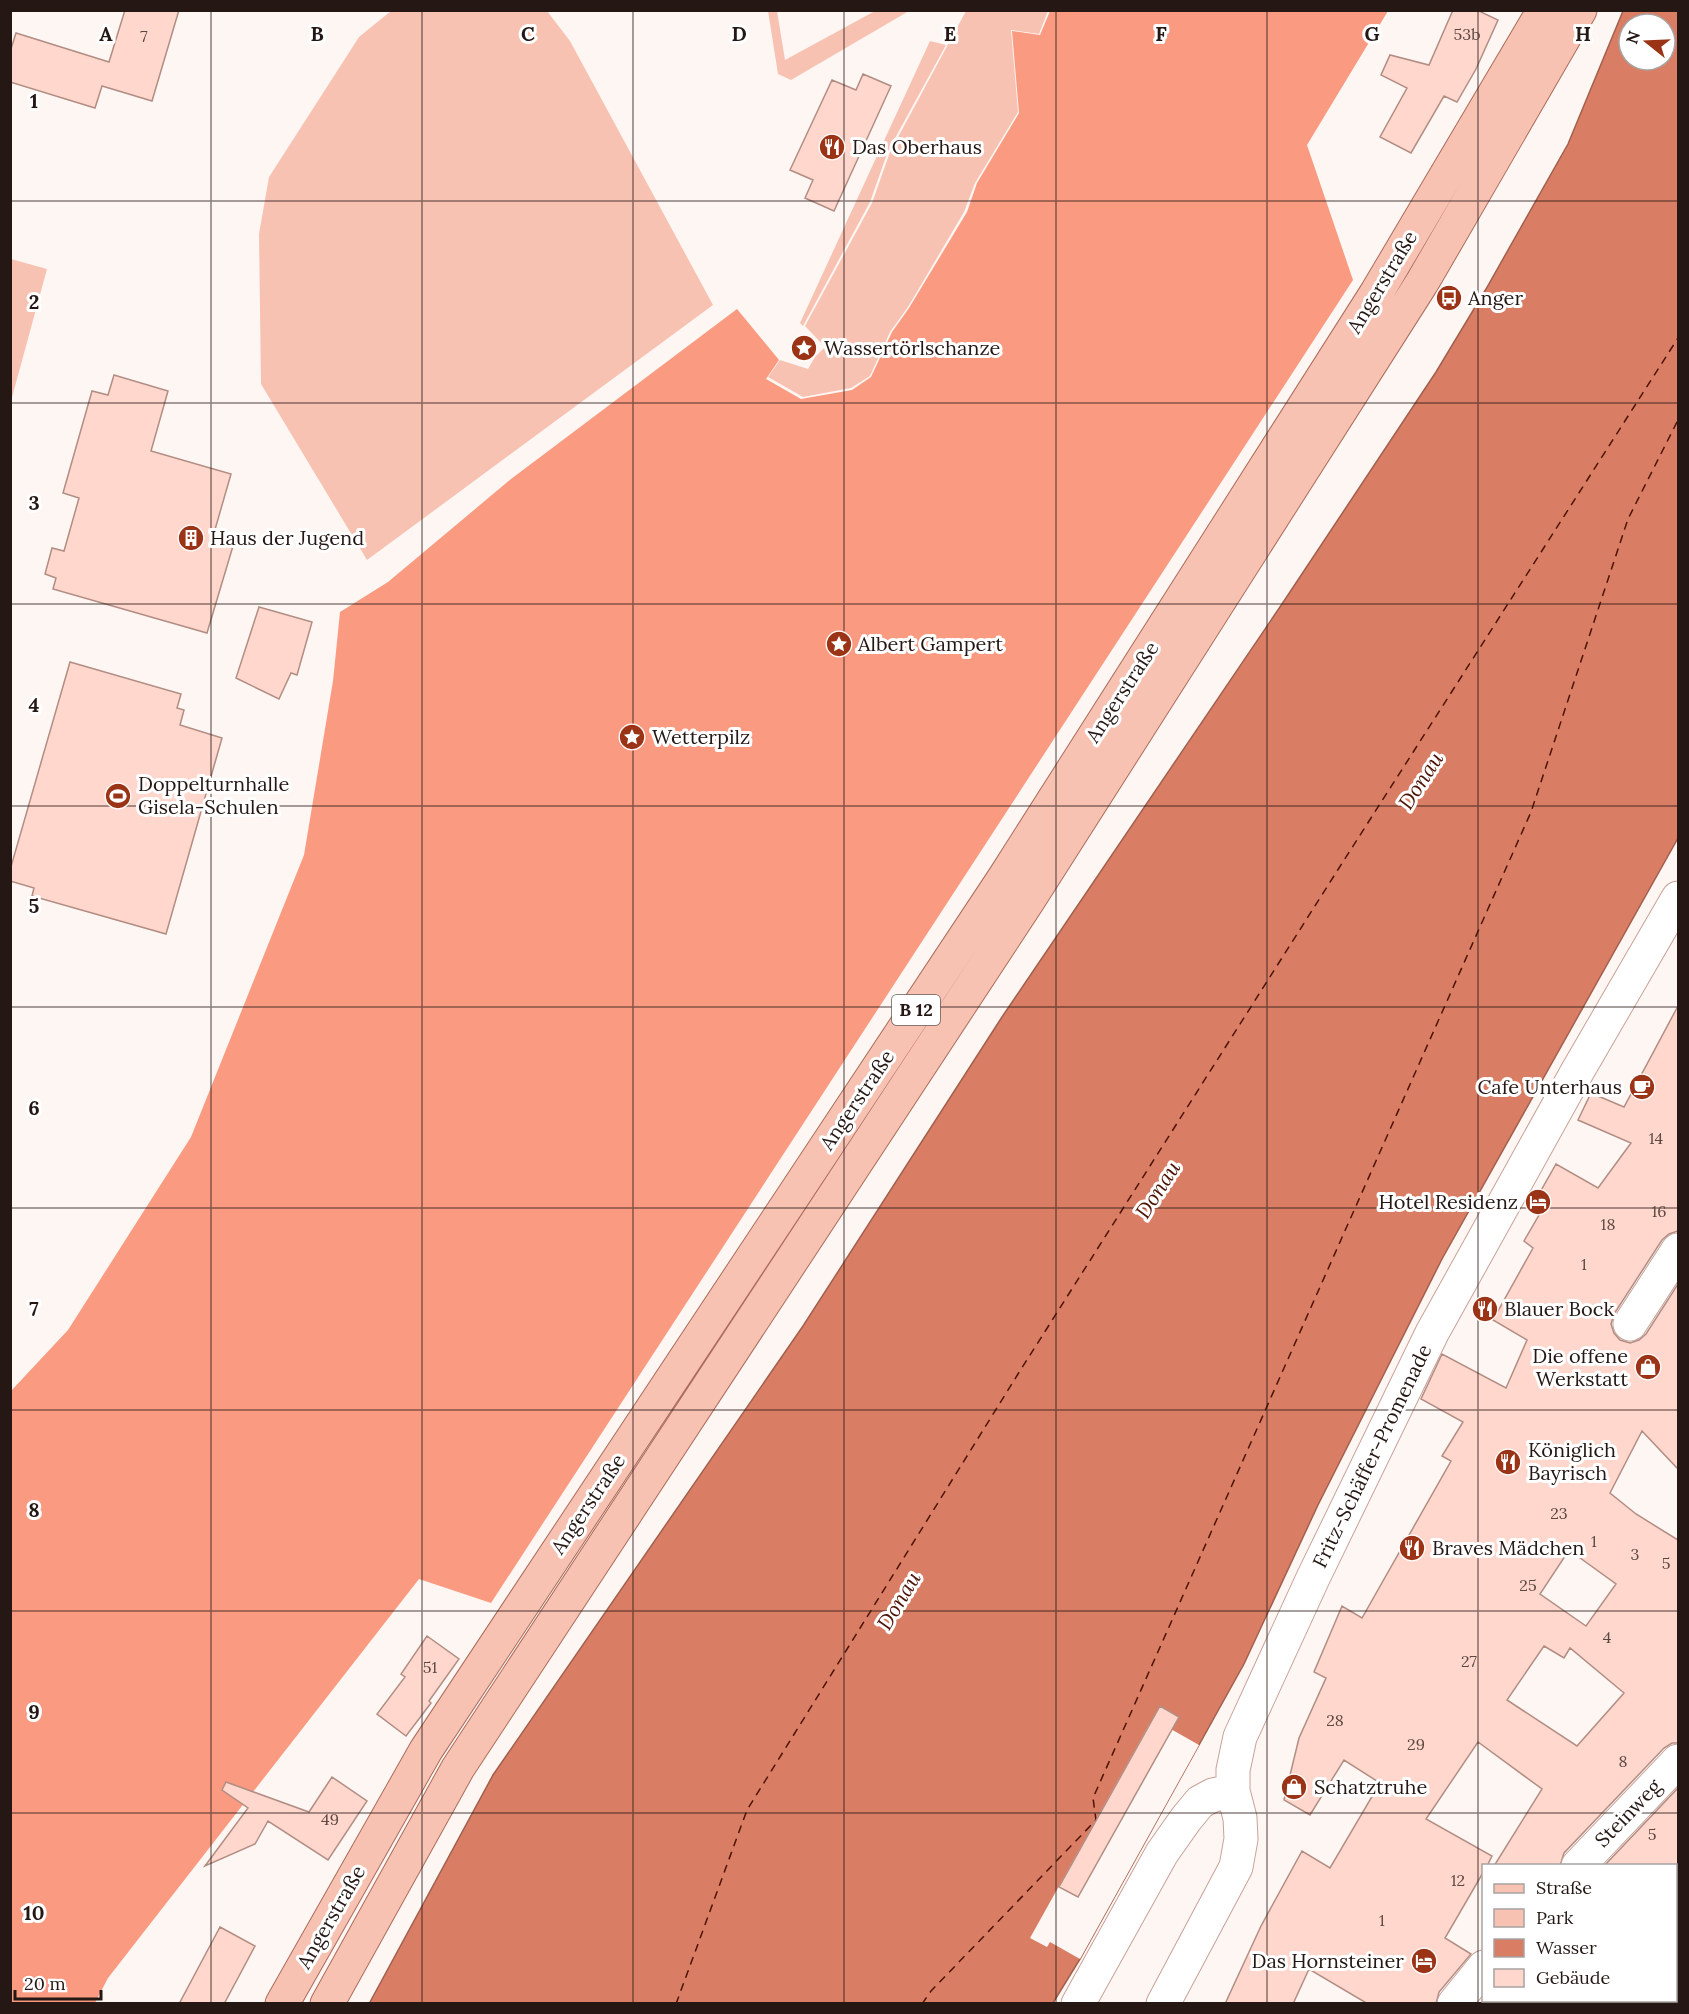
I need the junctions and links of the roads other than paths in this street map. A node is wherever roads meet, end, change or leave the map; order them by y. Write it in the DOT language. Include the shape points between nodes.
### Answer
graph roads {
  1 [pos="1544,10"];
  2 [pos="1580,10"];
  3 [pos="1678,898"];
  4 [pos="1678,1250"];
  5 [pos="1630,1324"];
  6 [pos="1678,1761"];
  7 [pos="1233,1791"];
  8 [pos="1585,1859"];
  9 [pos="1482,1969"];
  10 [pos="282,2004"];
  11 [pos="327,2004"];
  12 [pos="1078,2004"];
  13 [pos="1163,2004"];
  14 [pos="1454,2004"];
  1 -- 10 [label="main road, Angerstraße / B 12" via="1377,292 1004,878 426,1750"];
  2 -- 11 [label="main road, Angerstraße / B 12" via="1423,282 1079,821 458,1768"];
  3 -- 7 [label="street, Fritz-Schäffer-Promenade" via="1432,1333 1382,1432 1240,1737"];
  4 -- 5 [label="street"];
  6 -- 8 [label="street, Steinweg"];
  7 -- 12 [label="street" via="1200,1802 1186,1819 1162,1853"];
  7 -- 13 [label="street, Fritz-Schäffer-Promenade" via="1241,1839 1236,1867"];
  9 -- 14 [label="street"];
}
